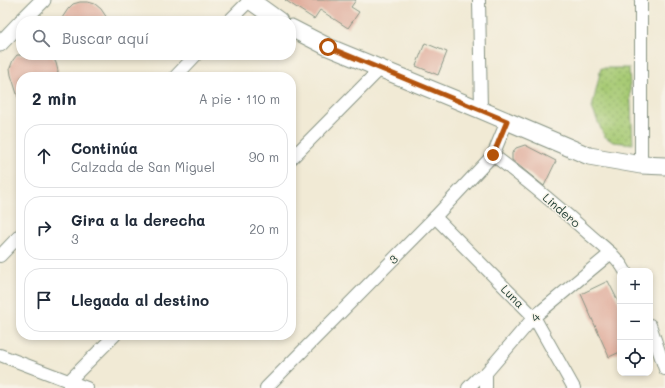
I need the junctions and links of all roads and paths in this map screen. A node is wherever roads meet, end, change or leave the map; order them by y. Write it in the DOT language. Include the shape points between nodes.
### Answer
graph roads {
  1 [pos="43,0"];
  2 [pos="250,0"];
  3 [pos="479,0"];
  4 [pos="641,0"];
  5 [pos="28,16"];
  6 [pos="235,16"];
  7 [pos="272,16"];
  8 [pos="16,28"];
  9 [pos="296,31"];
  10 [pos="0,44"];
  11 [pos="191,60"];
  12 [pos="380,69"];
  13 [pos="180,72"];
  14 [pos="480,110"];
  15 [pos="507,121"];
  16 [pos="296,154"];
  17 [pos="493,155"];
  18 [pos="642,165"];
  19 [pos="665,166"];
  20 [pos="435,217"];
  21 [pos="16,239"];
  22 [pos="611,253"];
  23 [pos="0,256"];
  24 [pos="624,268"];
  25 [pos="534,317"];
  26 [pos="653,334"];
  27 [pos="110,340"];
  28 [pos="0,356"];
  29 [pos="665,368"];
  30 [pos="486,373"];
  31 [pos="69,385"];
  32 [pos="87,388"];
  33 [pos="266,388"];
  34 [pos="468,388"];
  35 [pos="486,388"];
  36 [pos="574,388"];
  1 -- 5 [label="street"];
  2 -- 6 [label="street"];
  2 -- 7 [label="main road"];
  3 -- 14 [label="street"];
  4 -- 18 [label="street"];
  8 -- 10 [label="street"];
  9 -- 12 [label="main road"];
  11 -- 13 [label="street"];
  12 -- 14 [label="main road"];
  12 -- 16 [label="street"];
  14 -- 15 [label="main road"];
  15 -- 17 [label="street, 3"];
  15 -- 18 [label="main road" via="589,156"];
  17 -- 20 [label="street, 3"];
  17 -- 22 [label="street, Lindero" via="556,204"];
  18 -- 19 [label="main road"];
  20 -- 25 [label="street, Luna"];
  20 -- 33 [label="street, 3"];
  21 -- 23 [label="street"];
  22 -- 24 [label="street, Lindero"];
  22 -- 25 [label="street, 4"];
  25 -- 30 [label="street, 4"];
  25 -- 36 [label="street, Luna"];
  26 -- 29 [label="street"];
  27 -- 31 [label="street"];
  28 -- 31 [label="street"];
  30 -- 34 [label="street, 4"];
  30 -- 35 [label="street"];
  31 -- 32 [label="street"];
}
